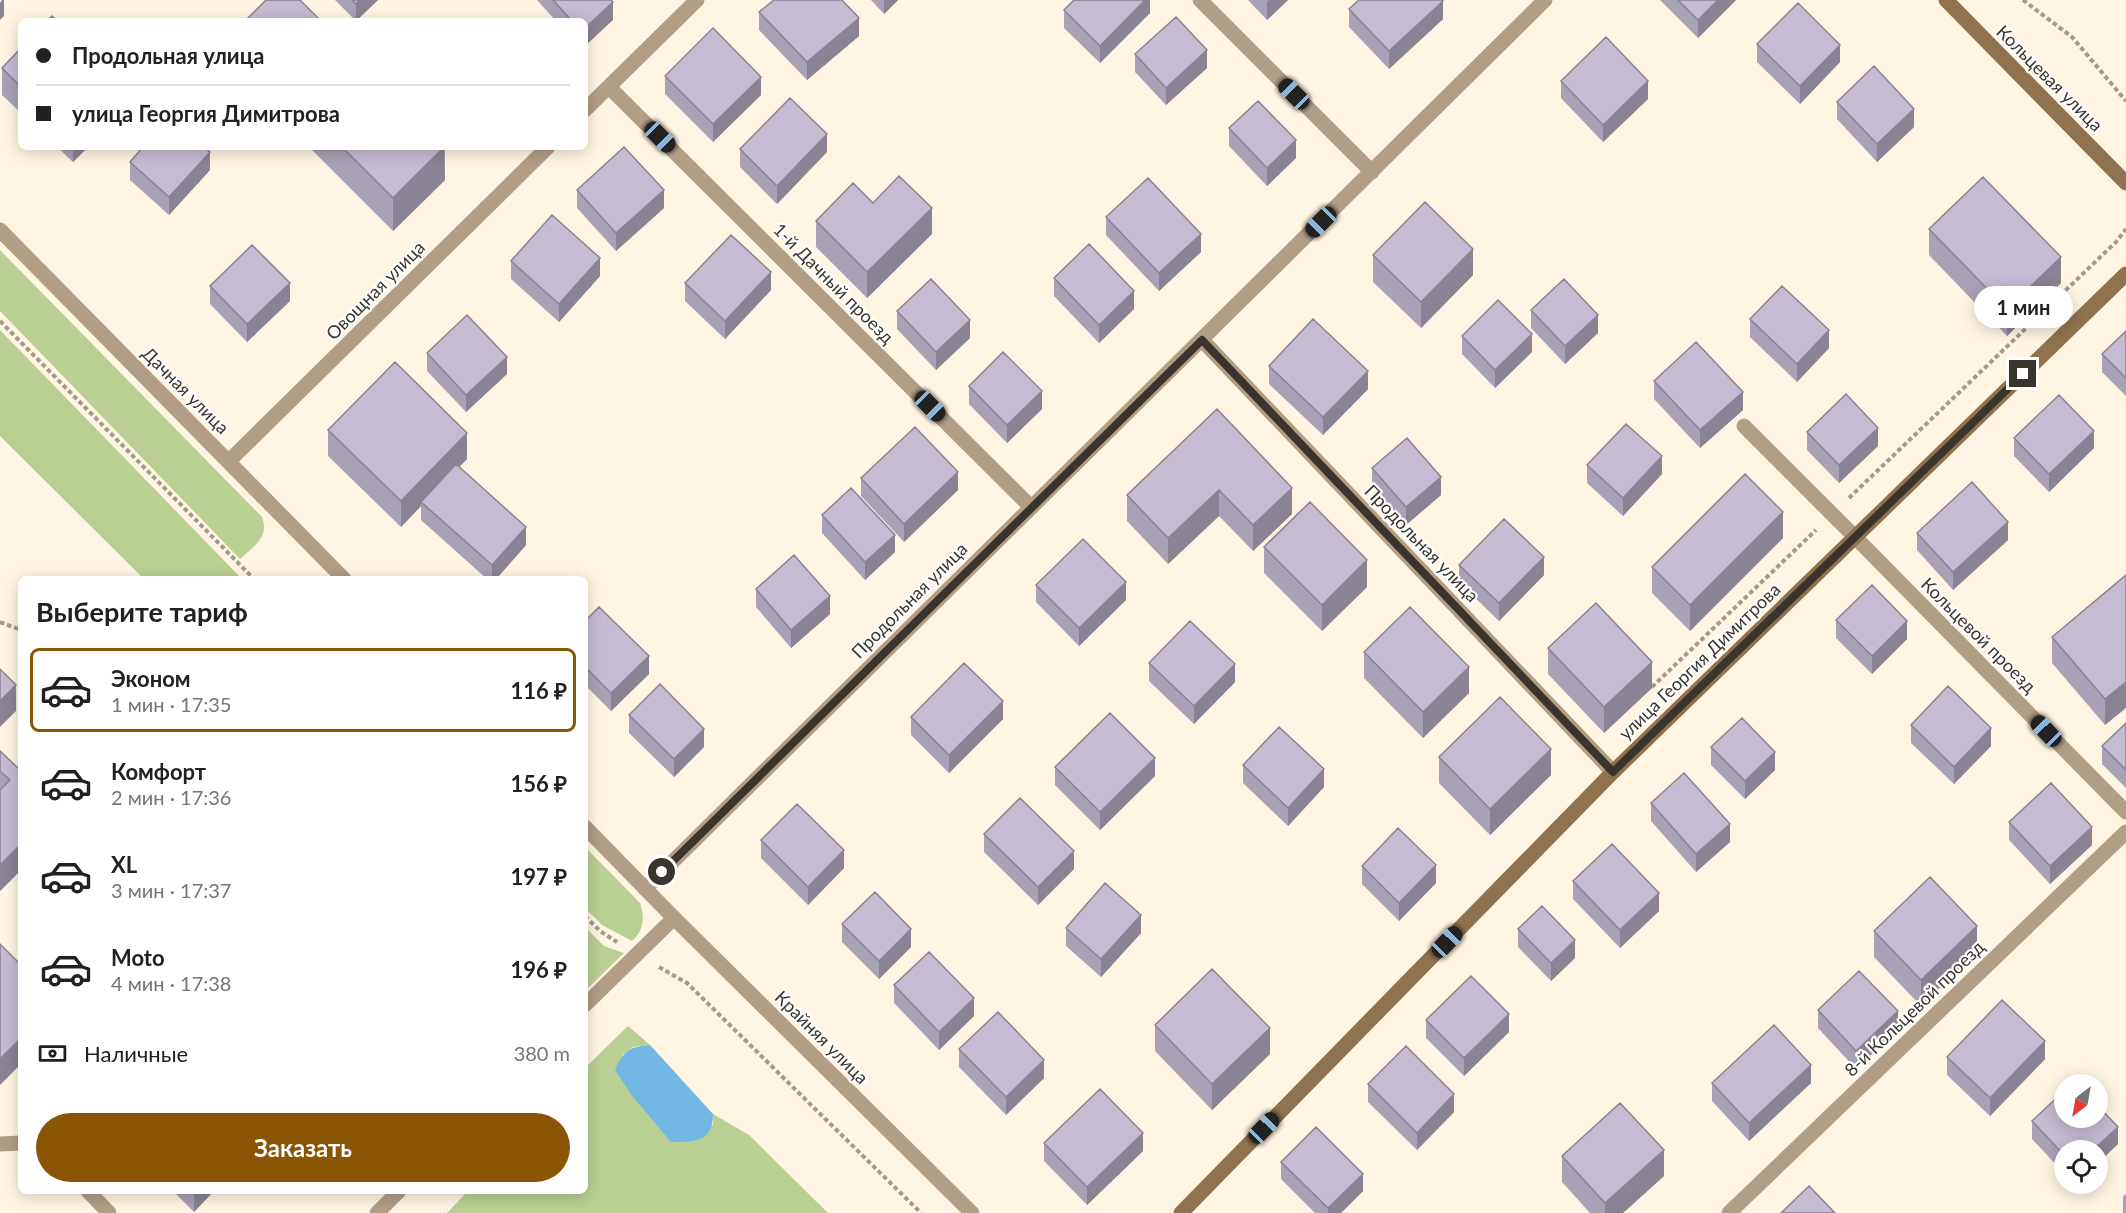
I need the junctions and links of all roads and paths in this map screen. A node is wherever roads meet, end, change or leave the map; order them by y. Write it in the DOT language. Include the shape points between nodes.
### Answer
graph roads {
  1 [pos="697,0"];
  2 [pos="1200,0"];
  3 [pos="1545,0"];
  4 [pos="1946,0"];
  5 [pos="2023,0"];
  6 [pos="609,87"];
  7 [pos="2126,101"];
  8 [pos="588,107"];
  9 [pos="545,150"];
  10 [pos="1372,172"];
  11 [pos="2126,183"];
  12 [pos="2126,229"];
  13 [pos="0,230"];
  14 [pos="2126,274"];
  15 [pos="0,321"];
  16 [pos="1202,340"];
  17 [pos="1744,426"];
  18 [pos="229,461"];
  19 [pos="1031,507"];
  20 [pos="1831,515"];
  21 [pos="1855,537"];
  22 [pos="251,576"];
  23 [pos="341,576"];
  24 [pos="0,622"];
  25 [pos="18,629"];
  26 [pos="1652,687"];
  27 [pos="1613,772"];
  28 [pos="2126,812"];
  29 [pos="588,830"];
  30 [pos="2126,832"];
  31 [pos="645,889"];
  32 [pos="674,918"];
  33 [pos="588,919"];
  34 [pos="636,955"];
  35 [pos="588,1002"];
  36 [pos="18,1143"];
  37 [pos="0,1144"];
  38 [pos="91,1194"];
  39 [pos="396,1194"];
  40 [pos="109,1213"];
  41 [pos="377,1213"];
  42 [pos="921,1213"];
  43 [pos="972,1213"];
  44 [pos="1181,1213"];
  45 [pos="1729,1213"];
  1 -- 6 [label="street"];
  2 -- 10 [label="street"];
  3 -- 10 [label="street, Продольная улица"];
  4 -- 11 [label="street, Кольцевая улица"];
  5 -- 7 [label="path" via="2072,37"];
  6 -- 8 [label="street"];
  6 -- 19 [label="street, 1-й Дачный проезд"];
  9 -- 18 [label="street, Овощная улица"];
  10 -- 16 [label="street, Продольная улица"];
  12 -- 20 [label="path"];
  13 -- 18 [label="street, Дачная улица"];
  14 -- 21 [label="street, улица Георгия Димитрова"];
  15 -- 22 [label="path"];
  16 -- 19 [label="street, Продольная улица"];
  16 -- 27 [label="street, Продольная улица"];
  17 -- 20 [label="street, Кольцевой проезд"];
  18 -- 23 [label="street, Дачная улица"];
  19 -- 31 [label="street, Продольная улица"];
  20 -- 21 [label="street, Кольцевой проезд"];
  20 -- 26 [label="path"];
  21 -- 27 [label="street, улица Георгия Димитрова"];
  21 -- 28 [label="street, Кольцевой проезд"];
  24 -- 25 [label="path"];
  27 -- 44 [label="street, улица Георгия Димитрова"];
  29 -- 31 [label="street"];
  30 -- 45 [label="street, 8-й Кольцевой проезд"];
  31 -- 32 [label="street, Крайняя улица"];
  32 -- 34 [label="street"];
  32 -- 43 [label="street, Крайняя улица"];
  33 -- 34 [label="path"];
  34 -- 35 [label="street"];
  34 -- 42 [label="path" via="687,982"];
  36 -- 37 [label="street"];
  38 -- 40 [label="street"];
  39 -- 41 [label="street"];
}
